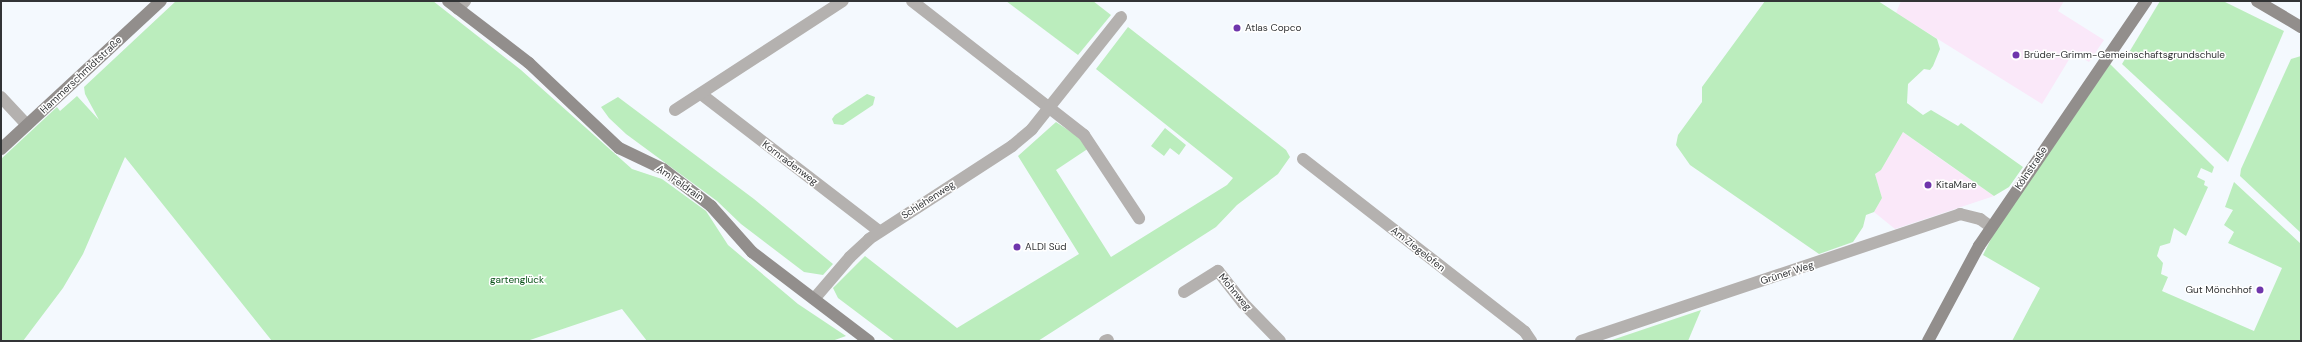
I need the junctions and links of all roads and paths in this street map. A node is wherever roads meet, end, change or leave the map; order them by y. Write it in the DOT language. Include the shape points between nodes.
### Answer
graph roads {
  1 [pos="161,1"];
  2 [pos="448,1"];
  3 [pos="843,1"];
  4 [pos="912,1"];
  5 [pos="2146,1"];
  6 [pos="2257,1"];
  7 [pos="462,5"];
  8 [pos="1121,17"];
  9 [pos="2301,26"];
  10 [pos="701,94"];
  11 [pos="1,97"];
  12 [pos="1050,109"];
  13 [pos="675,110"];
  14 [pos="27,125"];
  15 [pos="1,149"];
  16 [pos="1303,159"];
  17 [pos="1139,218"];
  18 [pos="1991,227"];
  19 [pos="879,231"];
  20 [pos="1184,292"];
  21 [pos="814,299"];
  22 [pos="870,341"];
  23 [pos="1280,341"];
  24 [pos="1531,341"];
  25 [pos="1582,341"];
  26 [pos="1928,341"];
  1 -- 14 [label="street, Hammerschmidtstraße"];
  2 -- 7 [label="street, Am Feldrain"];
  3 -- 10 [label="street"];
  4 -- 12 [label="street"];
  5 -- 18 [label="street, Kölnstraße"];
  6 -- 9 [label="street"];
  7 -- 21 [label="street, Am Feldrain" via="530,63 619,148 663,169 711,206 752,252"];
  8 -- 12 [label="street, Schlehenweg"];
  10 -- 13 [label="street"];
  10 -- 19 [label="street, Kornradenweg"];
  11 -- 14 [label="street"];
  12 -- 17 [label="street" via="1084,135 1093,146"];
  12 -- 19 [label="street, Schlehenweg" via="1012,146"];
  14 -- 15 [label="street, Hammerschmidtstraße"];
  16 -- 24 [label="street, Am Ziegelofen" via="1525,332"];
  18 -- 25 [label="street, Grüner Weg" via="1980,219 1960,214"];
  18 -- 26 [label="street, Kölnstraße" via="1951,294"];
  19 -- 21 [label="street, Schlehenweg" via="850,257"];
  20 -- 23 [label="street, Mohnweg" via="1218,271 1231,290"];
  21 -- 22 [label="street, Am Feldrain"];
}
